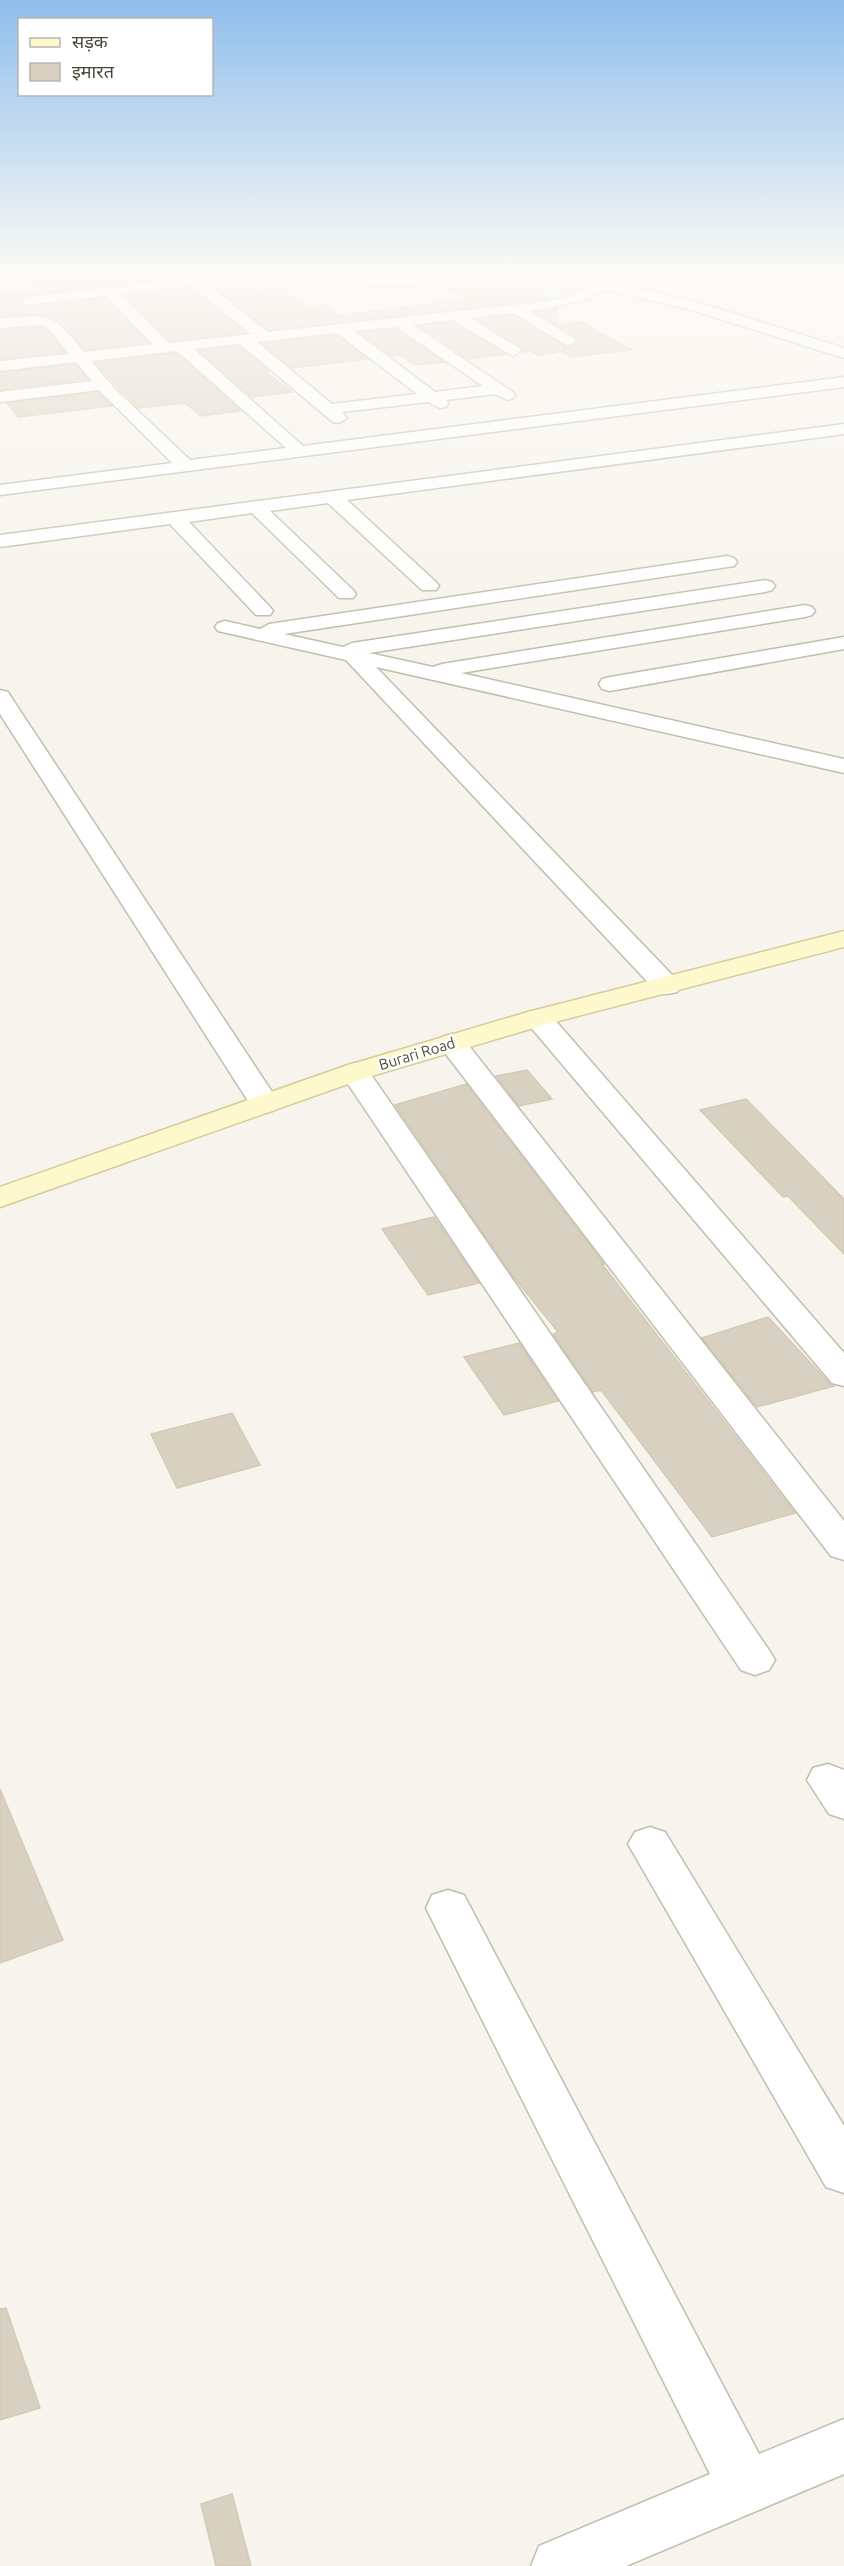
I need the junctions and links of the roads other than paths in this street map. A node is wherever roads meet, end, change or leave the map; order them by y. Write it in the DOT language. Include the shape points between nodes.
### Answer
graph roads {
  1 [pos="77,389"];
  2 [pos="106,389"];
  3 [pos="224,389"];
  4 [pos="304,389"];
  5 [pos="421,389"];
  6 [pos="741,389"];
  7 [pos="791,389"];
  8 [pos="498,390"];
  9 [pos="0,397"];
  10 [pos="432,397"];
  11 [pos="657,406"];
  12 [pos="529,413"];
  13 [pos="602,413"];
  14 [pos="675,417"];
  15 [pos="461,418"];
  16 [pos="693,429"];
  17 [pos="844,429"];
  18 [pos="551,436"];
  19 [pos="392,440"];
  20 [pos="720,446"];
  21 [pos="295,447"];
  22 [pos="571,449"];
  23 [pos="410,454"];
  24 [pos="662,454"];
  25 [pos="254,458"];
  26 [pos="590,463"];
  27 [pos="179,465"];
  28 [pos="428,468"];
  29 [pos="270,472"];
  30 [pos="100,477"];
  31 [pos="191,482"];
  32 [pos="445,482"];
  33 [pos="0,484"];
  34 [pos="22,487"];
  35 [pos="285,487"];
  36 [pos="0,490"];
  37 [pos="207,497"];
  38 [pos="332,497"];
  39 [pos="300,501"];
  40 [pos="256,507"];
  41 [pos="222,512"];
  42 [pos="175,518"];
  43 [pos="138,523"];
  44 [pos="58,533"];
  45 [pos="0,541"];
  46 [pos="429,586"];
  47 [pos="765,586"];
  48 [pos="346,594"];
  49 [pos="262,611"];
  50 [pos="805,611"];
  51 [pos="225,627"];
  52 [pos="251,633"];
  53 [pos="844,636"];
  54 [pos="844,643"];
  55 [pos="344,654"];
  56 [pos="426,673"];
  57 [pos="610,684"];
  58 [pos="0,697"];
  59 [pos="26,737"];
  60 [pos="0,741"];
  61 [pos="844,766"];
  62 [pos="844,939"];
  63 [pos="667,986"];
  64 [pos="538,1018"];
  65 [pos="452,1043"];
  66 [pos="355,1072"];
  67 [pos="265,1104"];
  68 [pos="0,1198"];
  69 [pos="844,1375"];
  70 [pos="844,1547"];
  71 [pos="755,1660"];
  72 [pos="650,1845"];
  73 [pos="448,1908"];
  74 [pos="844,2171"];
  75 [pos="844,2446"];
  76 [pos="746,2487"];
  77 [pos="559,2566"];
  1 -- 9 [label="street"];
  2 -- 27 [label="street"];
  3 -- 21 [label="street"];
  4 -- 10 [label="street" via="334,414"];
  5 -- 10 [label="street"];
  6 -- 12 [label="street"];
  7 -- 11 [label="street"];
  8 -- 10 [label="street"];
  8 -- 12 [label="street"];
  10 -- 15 [label="street"];
  11 -- 13 [label="street"];
  11 -- 14 [label="street"];
  12 -- 13 [label="street"];
  12 -- 15 [label="street"];
  12 -- 18 [label="street"];
  12 -- 19 [label="street"];
  13 -- 24 [label="street"];
  15 -- 21 [label="street"];
  16 -- 20 [label="street"];
  17 -- 20 [label="street"];
  19 -- 23 [label="street"];
  19 -- 25 [label="street"];
  20 -- 24 [label="street"];
  21 -- 27 [label="street"];
  22 -- 26 [label="street"];
  24 -- 26 [label="street"];
  25 -- 27 [label="street"];
  25 -- 29 [label="street"];
  26 -- 32 [label="street"];
  27 -- 30 [label="street"];
  27 -- 31 [label="street"];
  27 -- 33 [label="street"];
  28 -- 32 [label="street"];
  30 -- 34 [label="street"];
  30 -- 43 [label="street"];
  32 -- 38 [label="street"];
  34 -- 36 [label="street"];
  34 -- 44 [label="street"];
  35 -- 39 [label="street"];
  37 -- 41 [label="street"];
  38 -- 39 [label="street"];
  38 -- 46 [label="street"];
  39 -- 40 [label="street"];
  40 -- 41 [label="street"];
  40 -- 48 [label="street"];
  41 -- 42 [label="street"];
  42 -- 43 [label="street"];
  42 -- 49 [label="street"];
  43 -- 44 [label="street"];
  44 -- 45 [label="street"];
  47 -- 50 [label="street"];
  47 -- 52 [label="street" via="719,557"];
  47 -- 55 [label="street"];
  50 -- 53 [label="street"];
  50 -- 56 [label="street"];
  51 -- 52 [label="street"];
  52 -- 55 [label="street"];
  54 -- 57 [label="street"];
  55 -- 56 [label="street"];
  55 -- 63 [label="street"];
  56 -- 61 [label="street"];
  58 -- 59 [label="street"];
  59 -- 60 [label="street"];
  59 -- 67 [label="street"];
  62 -- 63 [label="main road, Burari Road"];
  63 -- 64 [label="main road, Burari Road"];
  64 -- 65 [label="main road, Burari Road"];
  64 -- 69 [label="street"];
  65 -- 66 [label="main road, Burari Road"];
  65 -- 70 [label="street"];
  66 -- 67 [label="main road, Burari Road"];
  66 -- 71 [label="street"];
  67 -- 68 [label="main road, Burari Road"];
  72 -- 74 [label="street"];
  73 -- 76 [label="street"];
  75 -- 76 [label="street"];
  76 -- 77 [label="street"];
}
